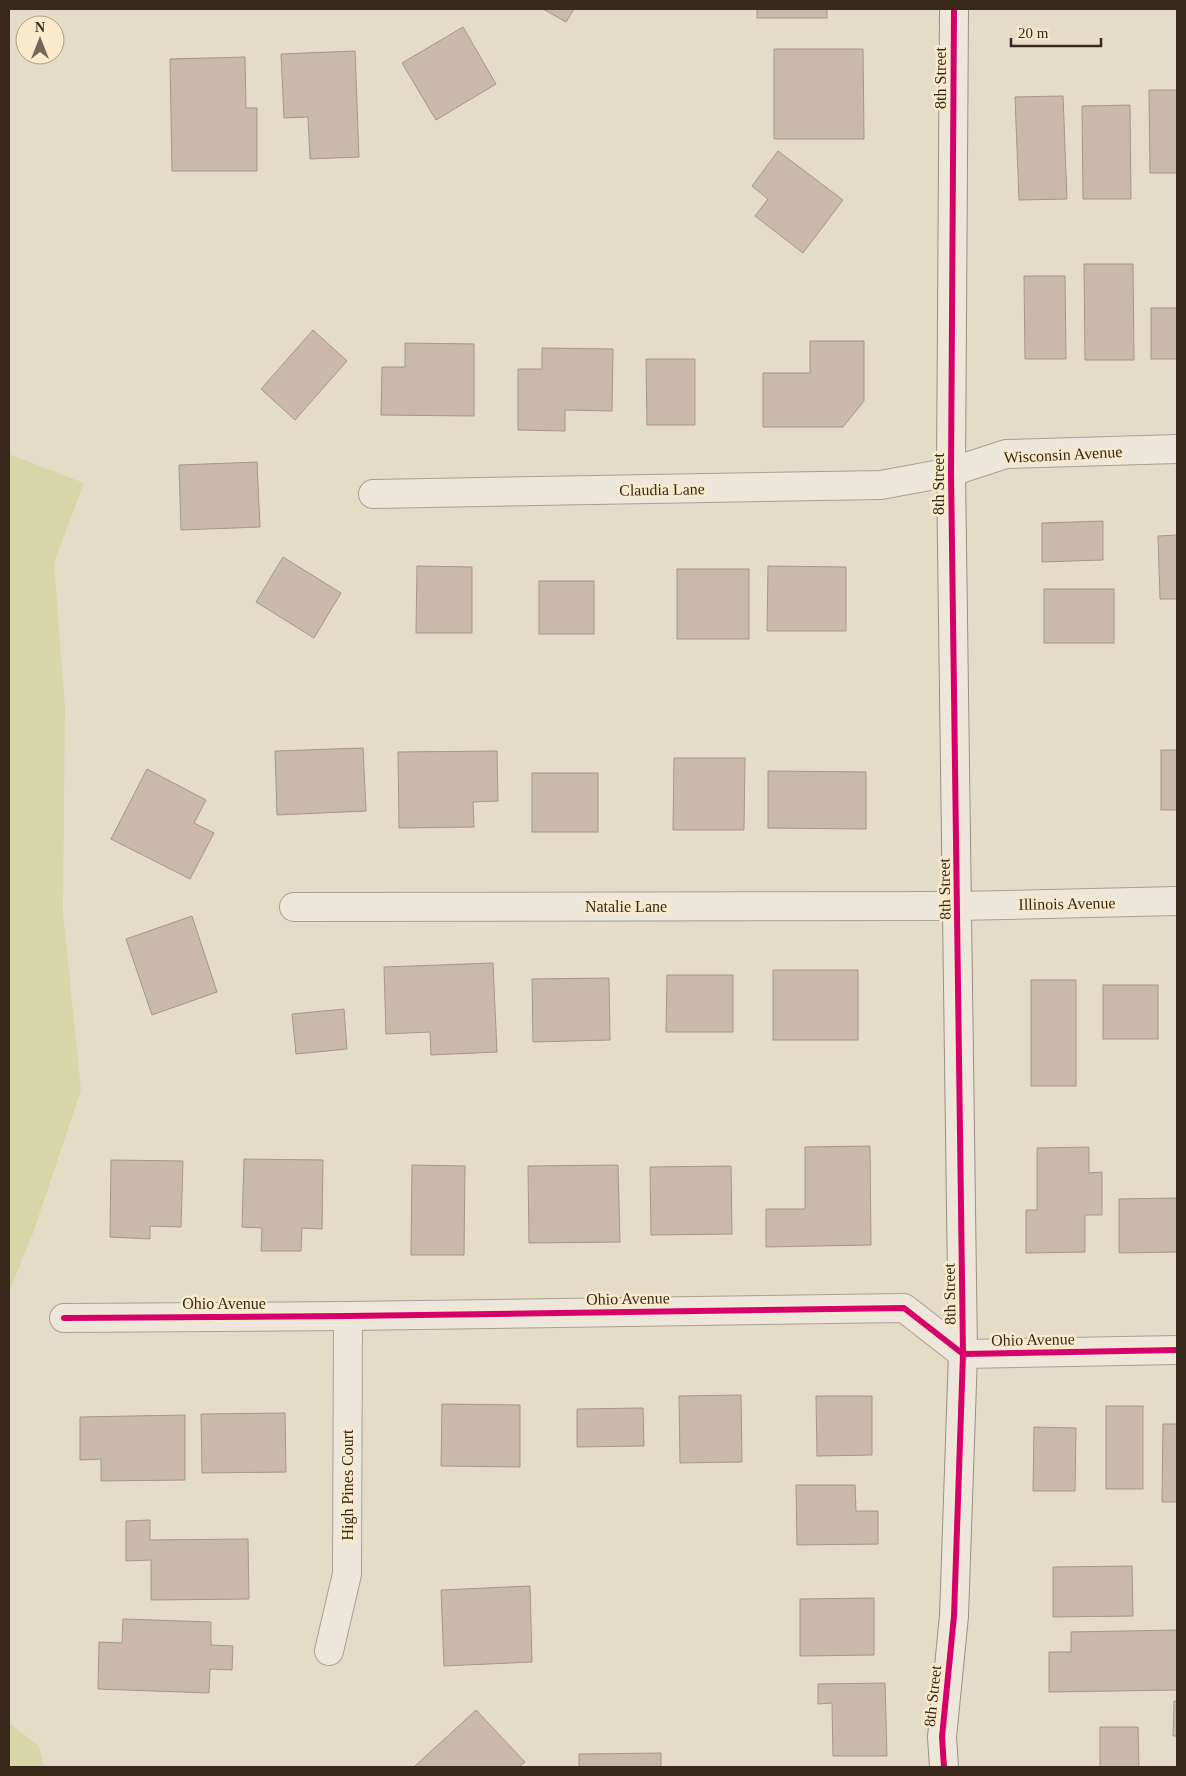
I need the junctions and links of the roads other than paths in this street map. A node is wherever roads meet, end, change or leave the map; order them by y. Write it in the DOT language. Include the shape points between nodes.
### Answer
graph roads {
  1 [pos="954,9"];
  2 [pos="1177,449"];
  3 [pos="951,472"];
  4 [pos="372,494"];
  5 [pos="1177,901"];
  6 [pos="294,906"];
  7 [pos="958,906"];
  8 [pos="348,1316"];
  9 [pos="64,1318"];
  10 [pos="1177,1350"];
  11 [pos="963,1354"];
  12 [pos="329,1651"];
  13 [pos="944,1767"];
  1 -- 3 [label="street, 8th Street"];
  2 -- 3 [label="street, Wisconsin Avenue" via="1006,454"];
  3 -- 4 [label="street, Claudia Lane" via="881,485"];
  3 -- 7 [label="street, 8th Street"];
  5 -- 7 [label="street, Illinois Avenue"];
  6 -- 7 [label="street, Natalie Lane"];
  7 -- 11 [label="street, 8th Street"];
  8 -- 9 [label="street, Ohio Avenue"];
  8 -- 11 [label="street, Ohio Avenue" via="904,1308"];
  8 -- 12 [label="street, High Pines Court" via="348,1574"];
  10 -- 11 [label="street, Ohio Avenue"];
  11 -- 13 [label="street, 8th Street" via="954,1616 942,1737"];
}
